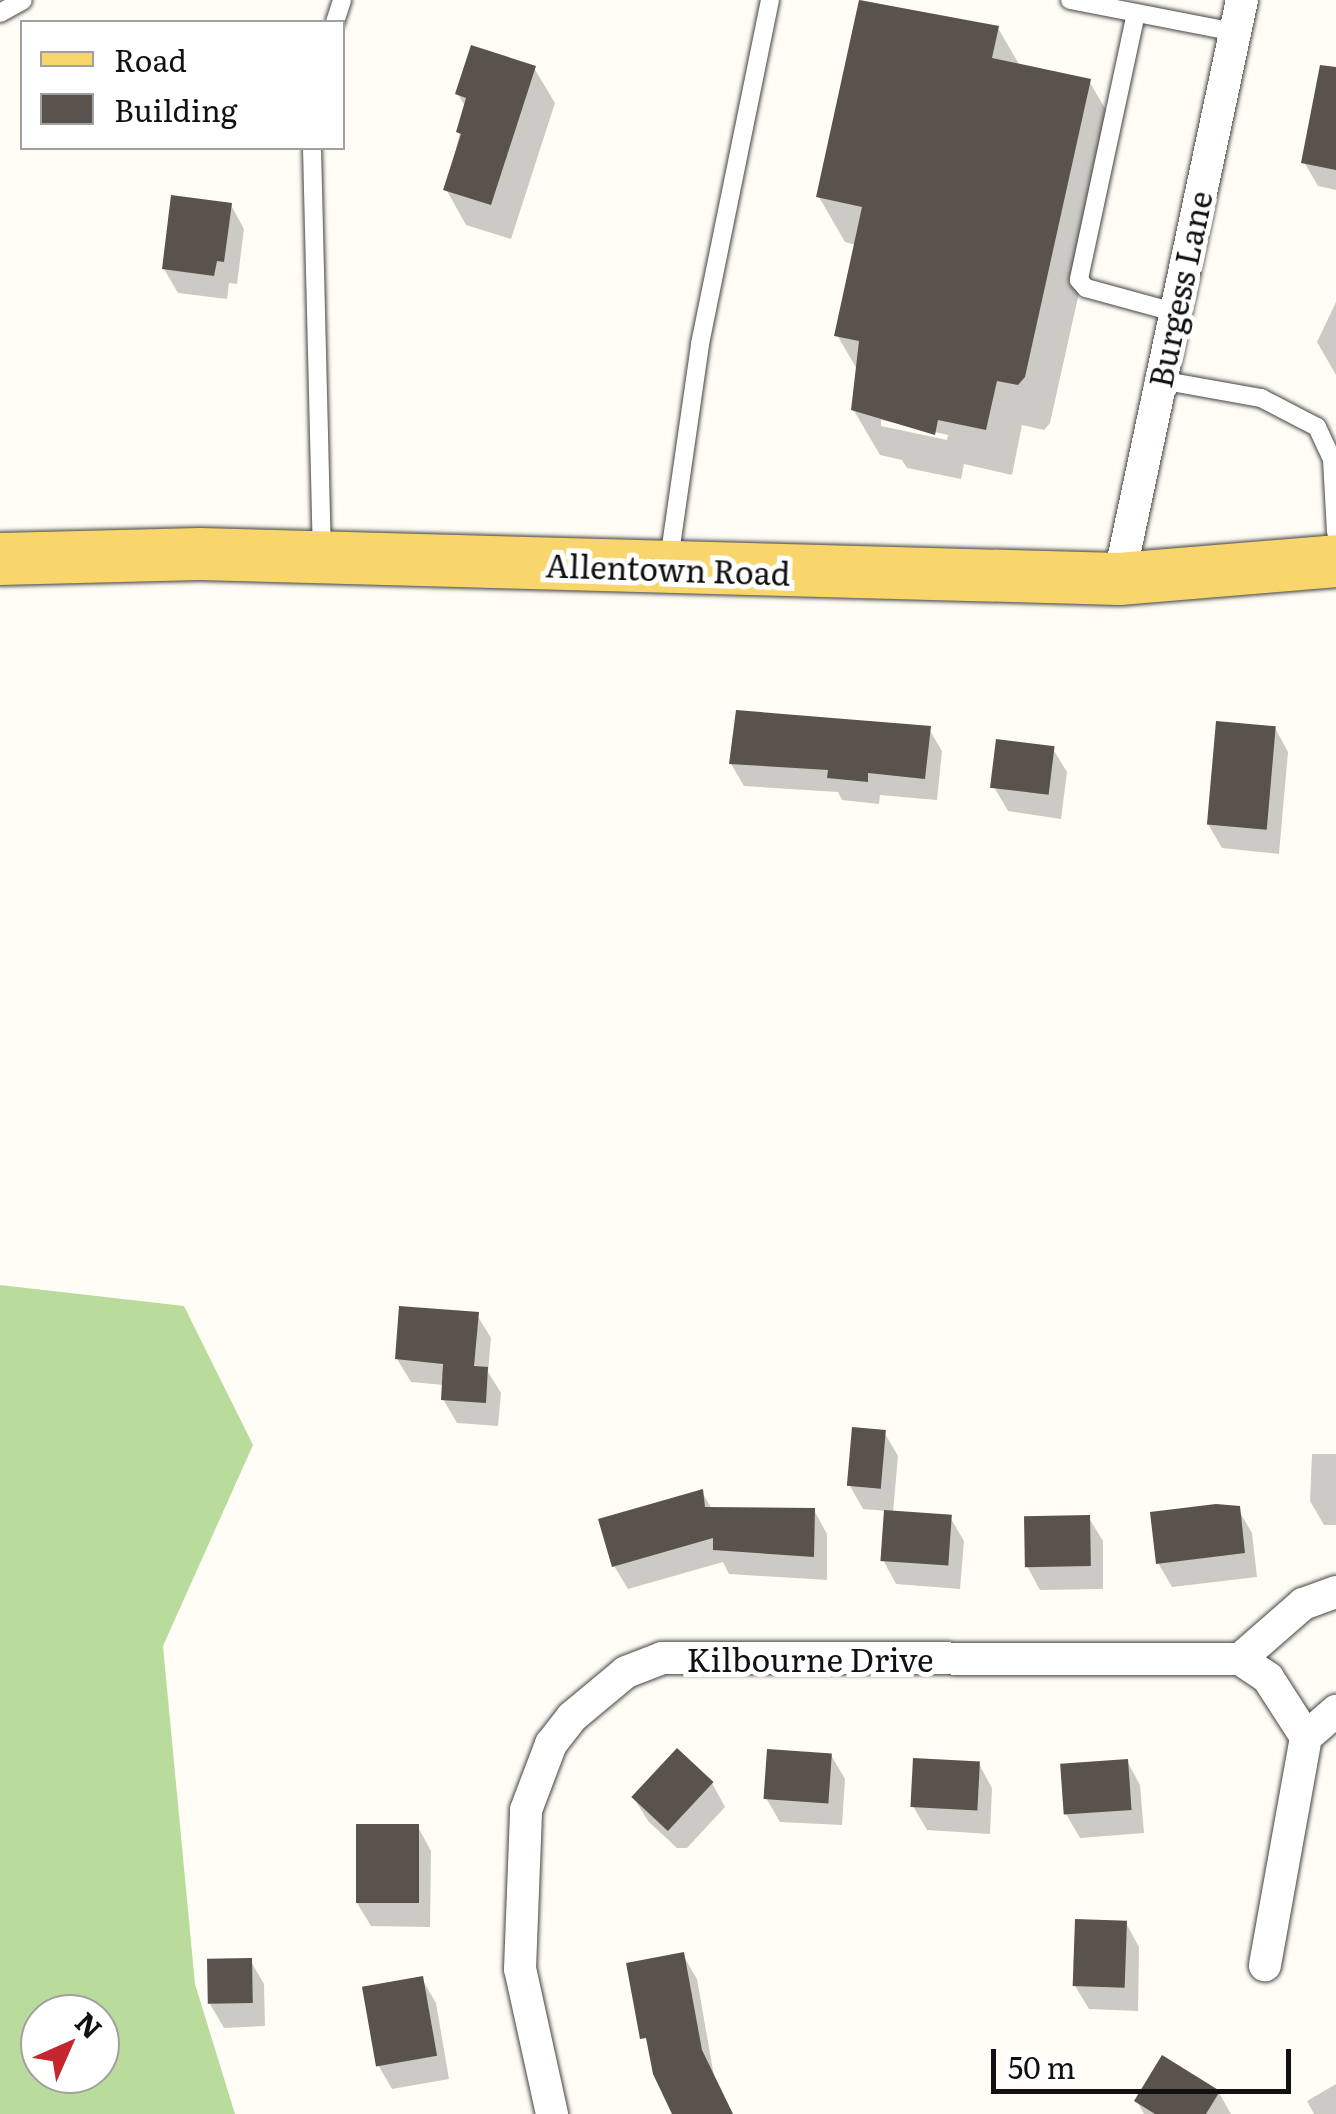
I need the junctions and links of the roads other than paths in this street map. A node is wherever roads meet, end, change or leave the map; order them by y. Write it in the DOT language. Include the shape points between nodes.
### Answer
graph roads {
  1 [pos="23,0"];
  2 [pos="770,0"];
  3 [pos="1070,0"];
  4 [pos="1136,13"];
  5 [pos="0,14"];
  6 [pos="1239,16"];
  7 [pos="312,150"];
  8 [pos="1174,312"];
  9 [pos="1160,380"];
  10 [pos="1336,532"];
  11 [pos="322,558"];
  12 [pos="0,559"];
  13 [pos="1336,561"];
  14 [pos="668,568"];
  15 [pos="1119,579"];
  16 [pos="1336,1592"];
  17 [pos="1240,1659"];
  18 [pos="1336,1711"];
  19 [pos="1306,1737"];
  20 [pos="1265,1965"];
  21 [pos="552,2114"];
  1 -- 5 [label="lane"];
  2 -- 14 [label="lane" via="700,344"];
  3 -- 4 [label="lane"];
  4 -- 6 [label="lane"];
  4 -- 8 [label="lane" via="1080,280 1086,288"];
  6 -- 8 [label="street, Burgess Lane"];
  7 -- 11 [label="lane"];
  8 -- 9 [label="street, Burgess Lane"];
  9 -- 10 [label="lane" via="1261,398 1317,427 1332,460"];
  9 -- 15 [label="street, Burgess Lane"];
  11 -- 12 [label="main road, Allentown Road" via="126,553"];
  11 -- 14 [label="main road, Allentown Road"];
  13 -- 15 [label="main road, Allentown Road"];
  14 -- 15 [label="main road, Allentown Road"];
  16 -- 17 [label="street" via="1303,1604"];
  17 -- 19 [label="street" via="1268,1678"];
  17 -- 21 [label="street, Kilbourne Drive" via="702,1657 662,1658 626,1672 598,1691 550,1744 526,1810 520,1970"];
  18 -- 19 [label="street"];
  19 -- 20 [label="street"];
}
